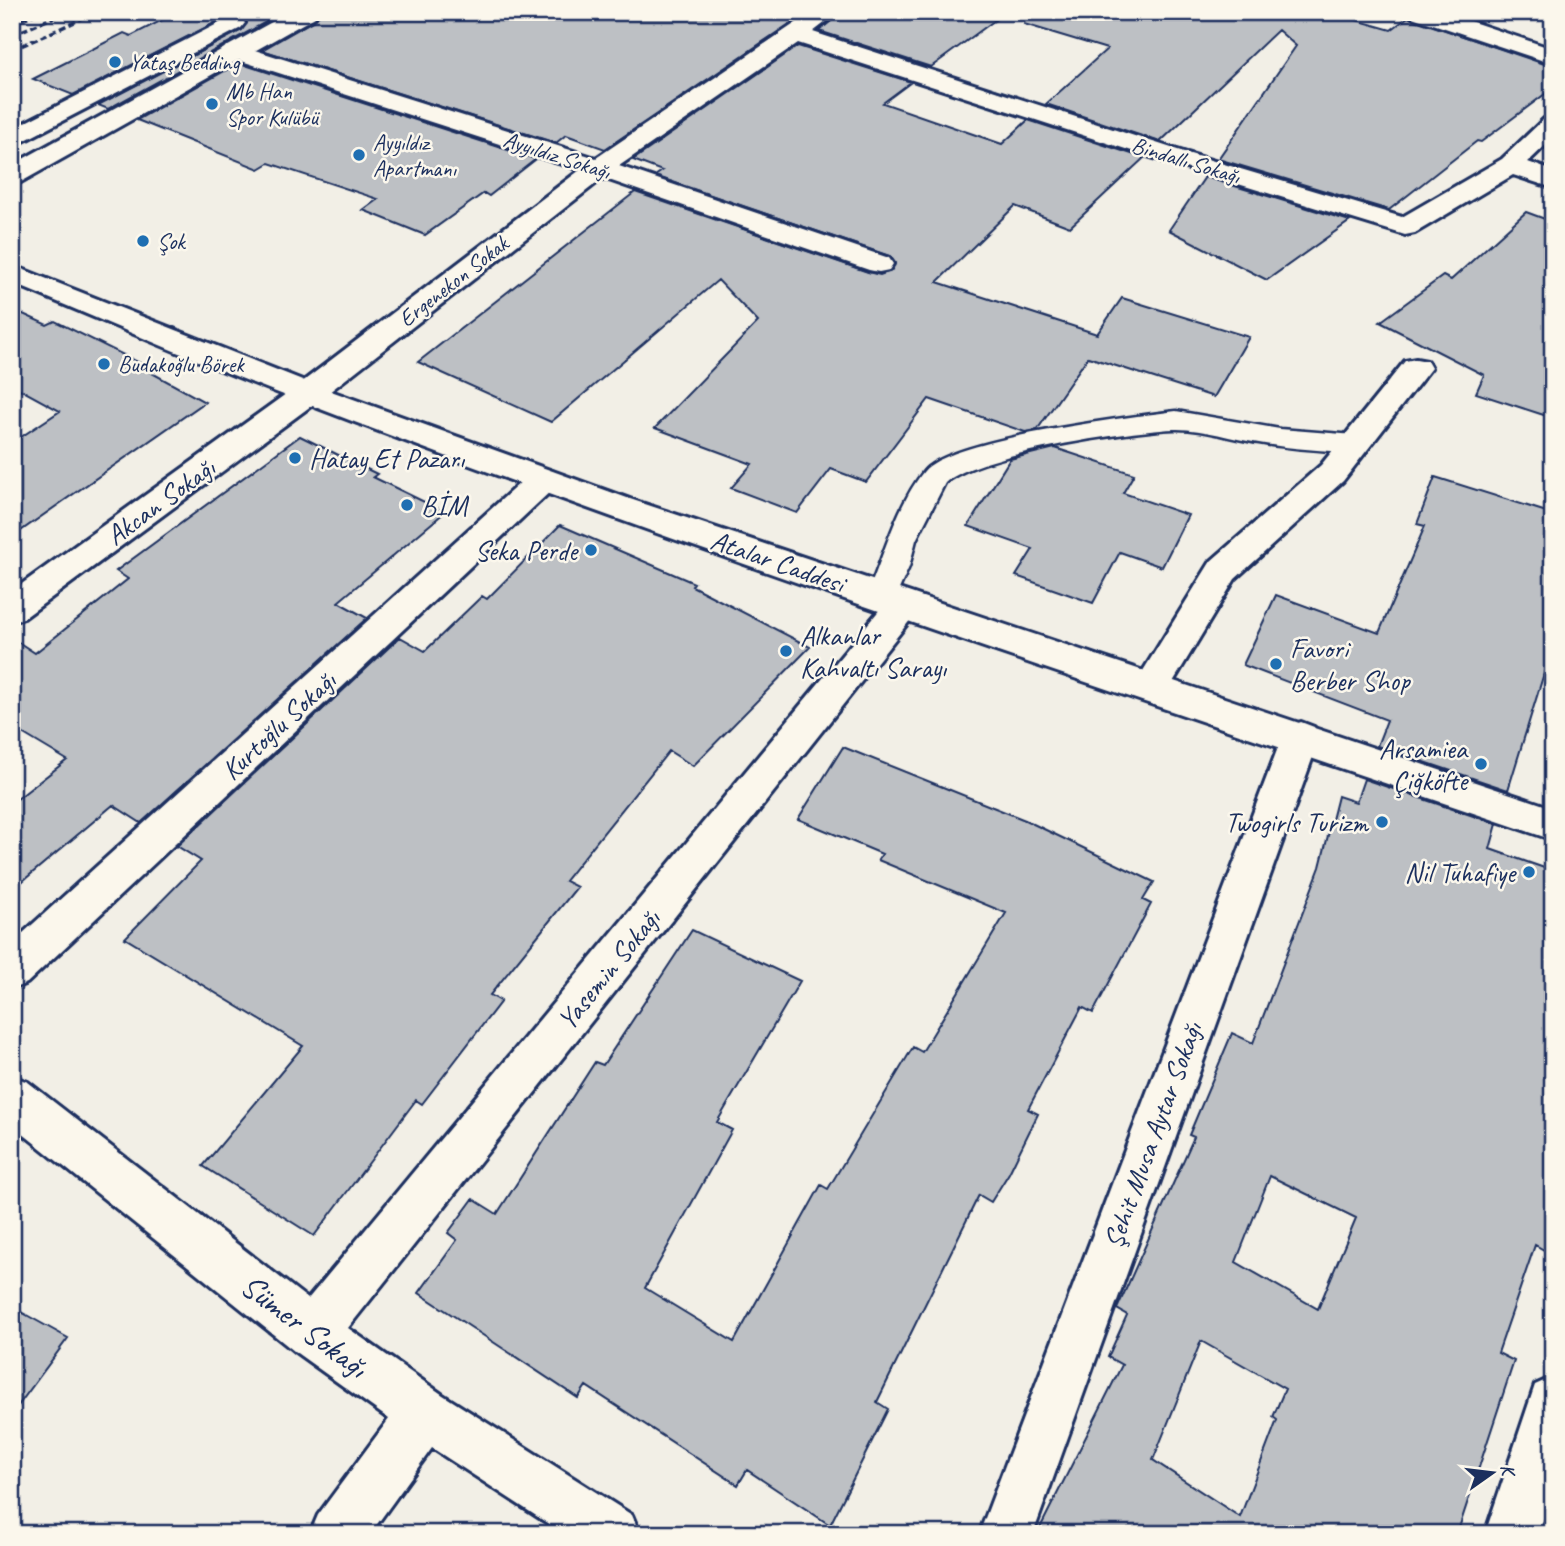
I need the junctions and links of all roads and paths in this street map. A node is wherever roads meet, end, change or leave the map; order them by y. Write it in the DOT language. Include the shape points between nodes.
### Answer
graph roads {
  1 [pos="253,12"];
  2 [pos="307,12"];
  3 [pos="828,12"];
  4 [pos="1420,12"];
  5 [pos="794,34"];
  6 [pos="234,51"];
  7 [pos="1553,57"];
  8 [pos="1553,124"];
  9 [pos="12,139"];
  10 [pos="1511,165"];
  11 [pos="599,168"];
  12 [pos="12,176"];
  13 [pos="1553,180"];
  14 [pos="879,264"];
  15 [pos="12,273"];
  16 [pos="1416,368"];
  17 [pos="308,393"];
  18 [pos="1355,444"];
  19 [pos="543,480"];
  20 [pos="892,601"];
  21 [pos="12,609"];
  22 [pos="1151,687"];
  23 [pos="1301,737"];
  24 [pos="1553,824"];
  25 [pos="12,970"];
  26 [pos="12,1097"];
  27 [pos="312,1333"];
  28 [pos="1553,1403"];
  29 [pos="425,1413"];
  30 [pos="337,1534"];
  31 [pos="613,1534"];
  32 [pos="1006,1534"];
  33 [pos="1512,1534"];
  1 -- 9 [label="street"];
  2 -- 6 [label="street"];
  3 -- 5 [label="street, Ergenekon Sokak"];
  4 -- 7 [label="street"];
  5 -- 10 [label="street, Bindallı Sokağı" via="1405,227"];
  5 -- 11 [label="street, Ergenekon Sokak"];
  6 -- 11 [label="street, Ayyıldız Sokağı"];
  6 -- 12 [label="street"];
  8 -- 10 [label="street, Bindallı Sokağı"];
  10 -- 13 [label="street"];
  11 -- 14 [label="street, Ayyıldız Sokağı"];
  11 -- 17 [label="street, Ergenekon Sokak"];
  15 -- 17 [label="street, Atalar Caddesi"];
  16 -- 18 [label="street"];
  17 -- 19 [label="street, Atalar Caddesi"];
  17 -- 21 [label="street, Akcan Sokağı"];
  18 -- 20 [label="lane" via="1280,438 1176,420 1076,432 990,453 943,469 934,477 901,540"];
  18 -- 22 [label="street" via="1332,472 1223,570"];
  19 -- 20 [label="street, Atalar Caddesi"];
  19 -- 25 [label="street, Kurtoğlu Sokağı"];
  20 -- 22 [label="street, Atalar Caddesi"];
  20 -- 27 [label="street, Yasemin Sokağı"];
  22 -- 23 [label="street, Atalar Caddesi"];
  23 -- 24 [label="street, Atalar Caddesi"];
  23 -- 32 [label="street, Şehit Musa Aytar Sokağı"];
  26 -- 27 [label="street, Sümer Sokağı"];
  27 -- 29 [label="street, Sümer Sokağı"];
  28 -- 33 [label="street"];
  29 -- 30 [label="street"];
  29 -- 31 [label="street, Sümer Sokağı"];
}
